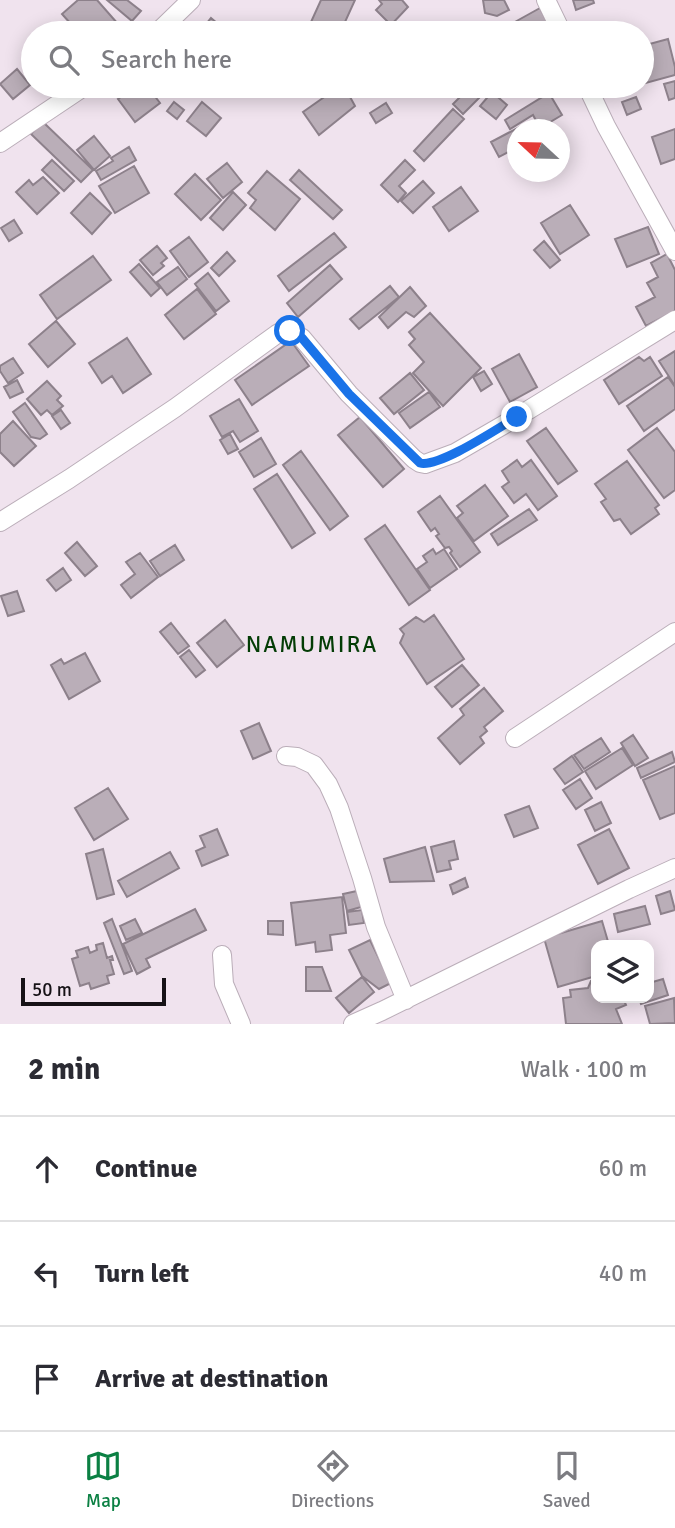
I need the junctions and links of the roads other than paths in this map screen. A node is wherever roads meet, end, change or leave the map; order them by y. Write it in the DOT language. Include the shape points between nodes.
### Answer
graph roads {
  1 [pos="191,0"];
  2 [pos="546,0"];
  3 [pos="169,21"];
  4 [pos="556,21"];
  5 [pos="67,98"];
  6 [pos="593,98"];
  7 [pos="0,143"];
  8 [pos="675,251"];
  9 [pos="675,320"];
  10 [pos="0,522"];
  11 [pos="675,632"];
  12 [pos="515,738"];
  13 [pos="286,756"];
  14 [pos="675,868"];
  15 [pos="222,956"];
  16 [pos="406,1000"];
  17 [pos="241,1024"];
  18 [pos="353,1024"];
  1 -- 3 [label="street"];
  2 -- 4 [label="street"];
  5 -- 7 [label="street"];
  6 -- 8 [label="street"];
  9 -- 10 [label="street" via="476,441 425,464 414,459 349,394 302,338 284,330 175,408"];
  11 -- 12 [label="street"];
  13 -- 16 [label="street" via="314,765 328,784"];
  14 -- 16 [label="street"];
  15 -- 17 [label="street" via="224,984"];
  16 -- 18 [label="street"];
}
